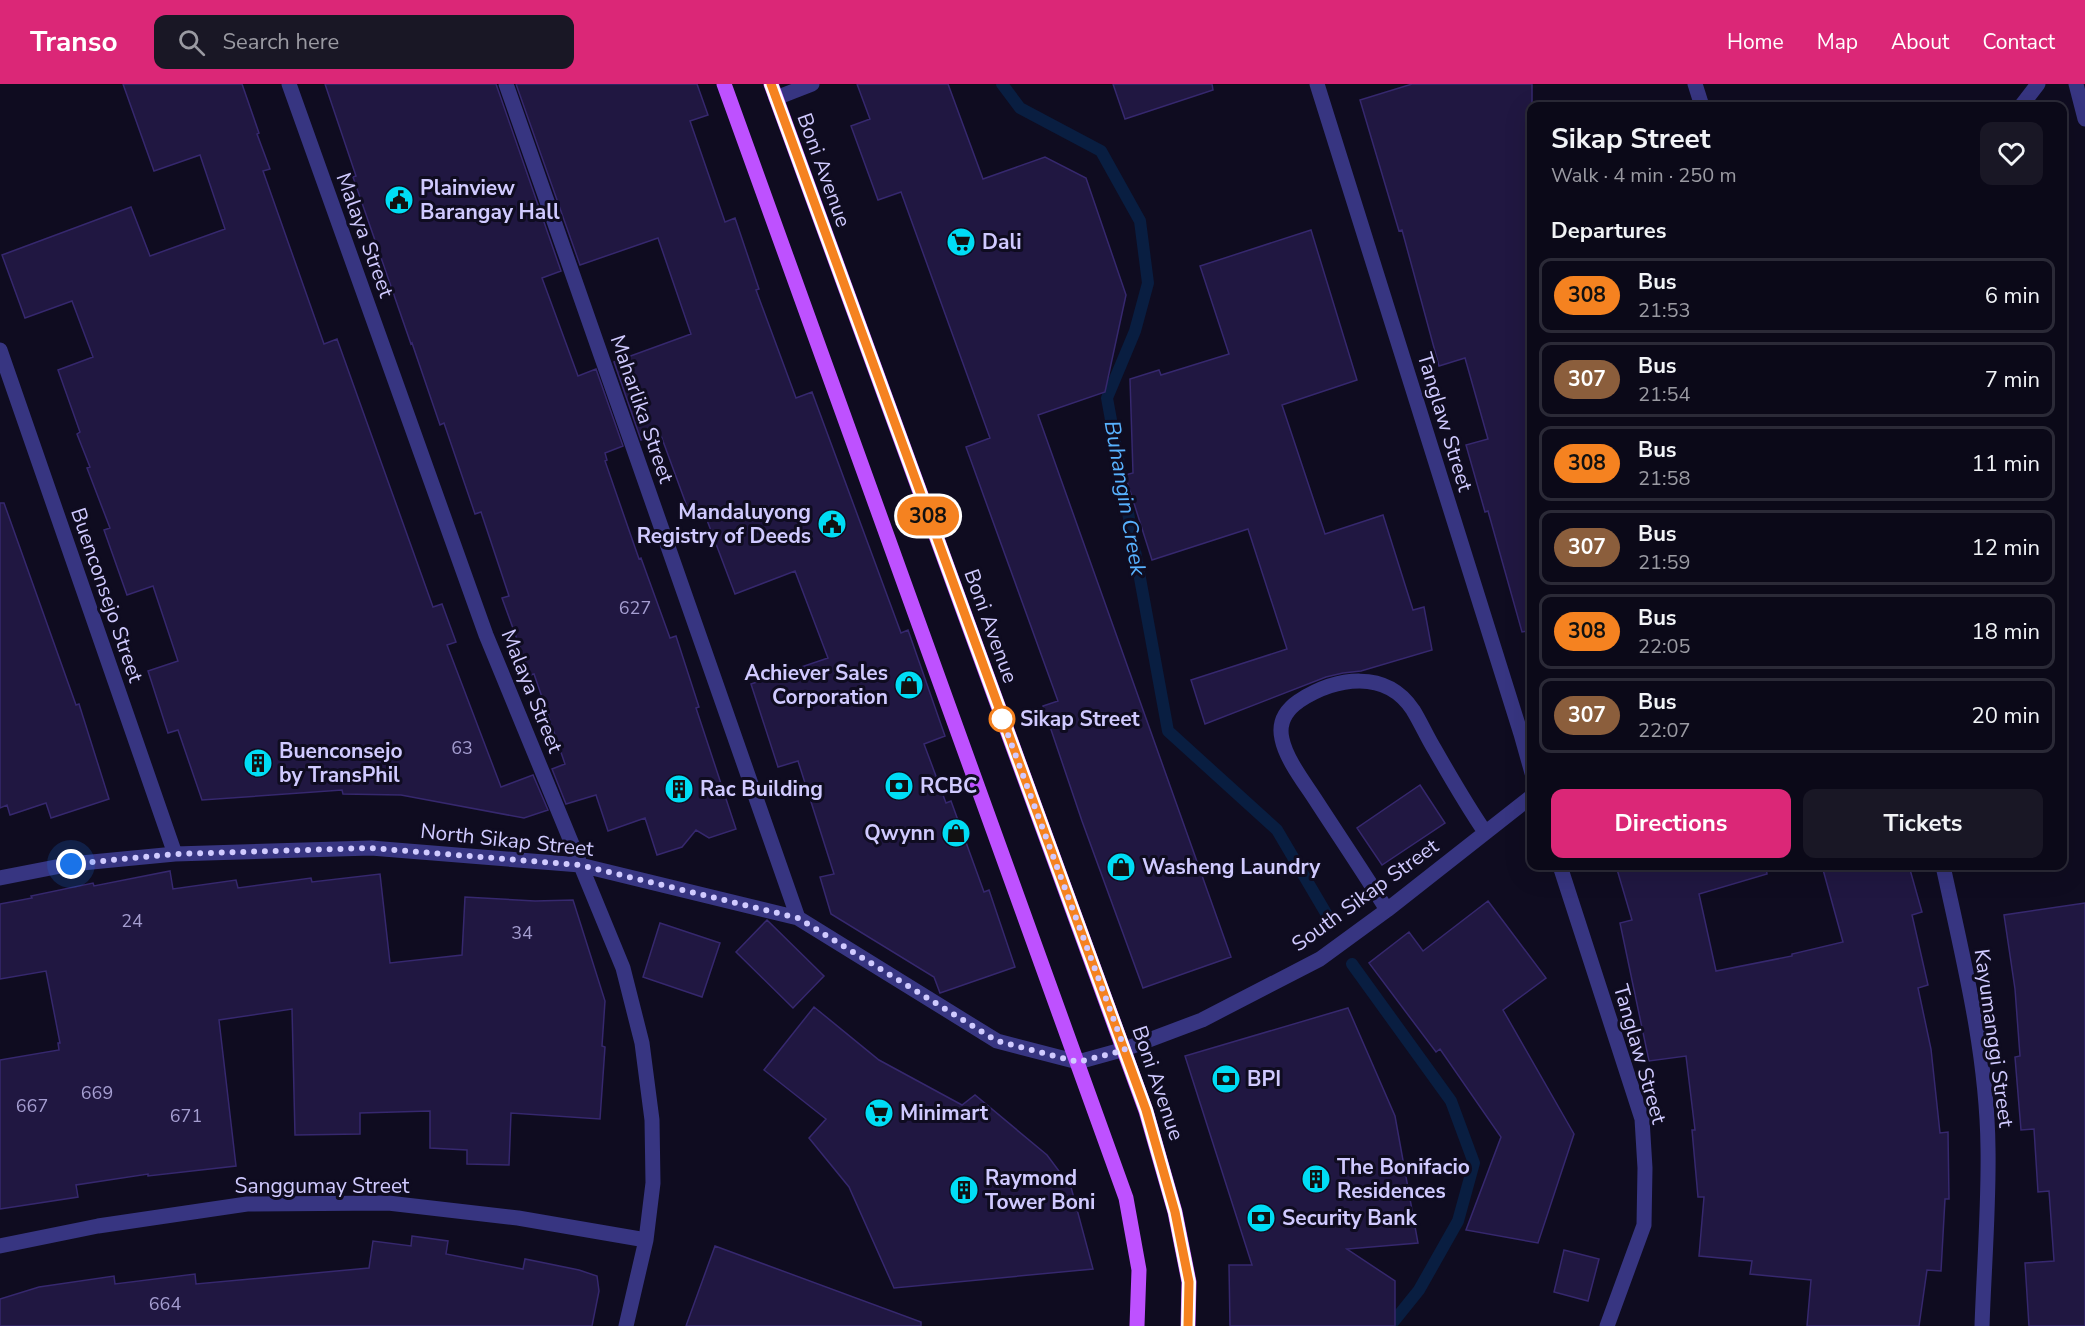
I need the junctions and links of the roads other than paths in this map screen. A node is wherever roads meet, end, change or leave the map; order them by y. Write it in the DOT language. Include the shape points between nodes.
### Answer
graph roads {
  1 [pos="289,84"];
  2 [pos="506,84"];
  3 [pos="724,84"];
  4 [pos="812,84"];
  5 [pos="1317,84"];
  6 [pos="1695,84"];
  7 [pos="2038,84"];
  8 [pos="2076,84"];
  9 [pos="773,91"];
  10 [pos="1701,102"];
  11 [pos="2024,102"];
  12 [pos="2085,119"];
  13 [pos="0,350"];
  14 [pos="1527,755"];
  15 [pos="1527,799"];
  16 [pos="1485,832"];
  17 [pos="175,854"];
  18 [pos="580,865"];
  19 [pos="1561,870"];
  20 [pos="1944,870"];
  21 [pos="0,878"];
  22 [pos="1387,910"];
  23 [pos="798,918"];
  24 [pos="1125,1050"];
  25 [pos="1078,1062"];
  26 [pos="646,1240"];
  27 [pos="0,1246"];
  28 [pos="626,1326"];
  29 [pos="1137,1326"];
  30 [pos="1188,1326"];
  31 [pos="1607,1326"];
  32 [pos="1982,1326"];
  1 -- 18 [label="street, Malaya Street" via="486,634"];
  2 -- 23 [label="street, Maharlika Street"];
  3 -- 25 [label="main road"];
  4 -- 9 [label="street"];
  5 -- 14 [label="street, Tanglaw Street"];
  6 -- 10 [label="street"];
  7 -- 11 [label="street"];
  8 -- 12 [label="street"];
  9 -- 24 [label="main road, Boni Avenue"];
  13 -- 17 [label="street, Buenconsejo Street"];
  15 -- 16 [label="street, South Sikap Street"];
  16 -- 22 [label="street, South Sikap Street"];
  16 -- 22 [label="street" via="1412,709 1395,692 1359,680 1346,681 1288,709 1281,722 1282,739 1294,767"];
  17 -- 18 [label="street, North Sikap Street" via="371,848"];
  17 -- 21 [label="street, North Sikap Street" via="71,864"];
  18 -- 23 [label="street, North Sikap Street"];
  18 -- 26 [label="street, Malaya Street" via="623,968 642,1043 652,1120 653,1183"];
  19 -- 31 [label="street, Tanglaw Street" via="1642,1119 1644,1225"];
  20 -- 32 [label="street, Kayumanggi Street" via="1972,999 1982,1067 1988,1148"];
  22 -- 24 [label="street, South Sikap Street" via="1320,959 1202,1020"];
  23 -- 25 [label="street, North Sikap Street" via="997,1041"];
  24 -- 25 [label="street, South Sikap Street"];
  24 -- 30 [label="main road, Boni Avenue" via="1175,1212 1189,1282"];
  25 -- 29 [label="main road" via="1126,1197 1139,1270"];
  26 -- 27 [label="street, Sanggumay Street" via="518,1218 388,1203 258,1204 98,1226"];
  26 -- 28 [label="street, Malaya Street"];
}
